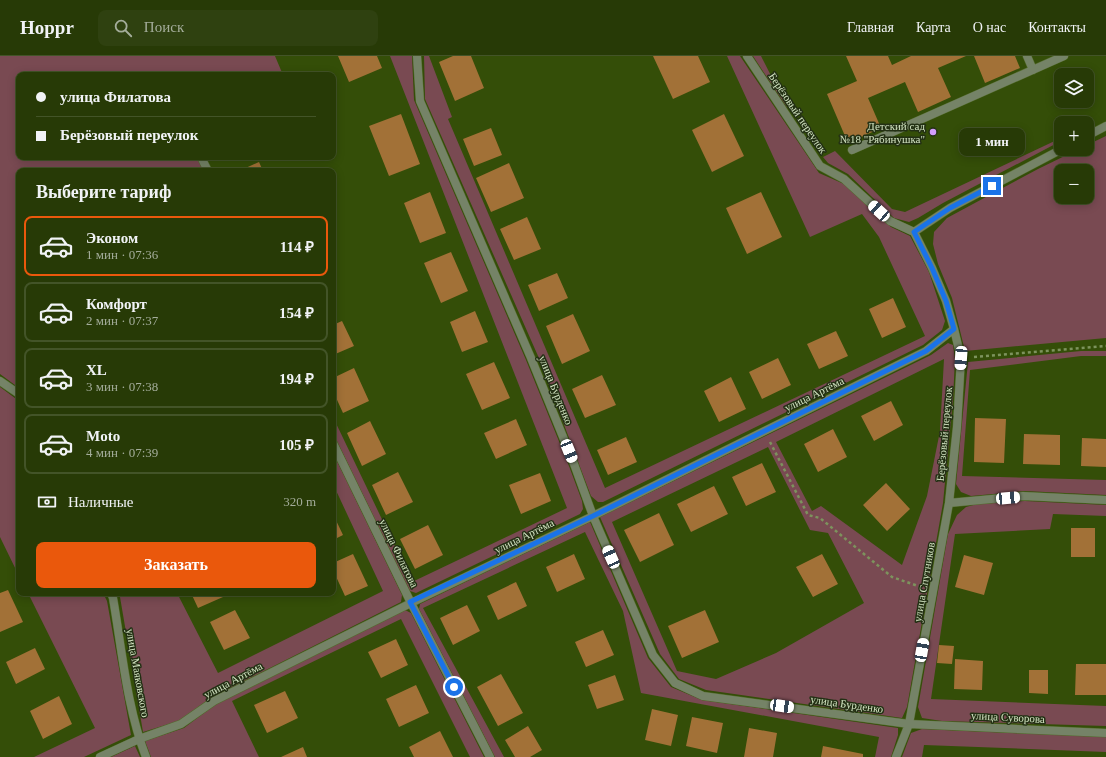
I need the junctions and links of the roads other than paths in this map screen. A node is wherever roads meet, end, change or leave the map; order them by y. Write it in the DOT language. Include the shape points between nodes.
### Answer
graph roads {
  1 [pos="417,56"];
  2 [pos="747,56"];
  3 [pos="1026,56"];
  4 [pos="1064,56"];
  5 [pos="1033,70"];
  6 [pos="1106,126"];
  7 [pos="1094,132"];
  8 [pos="852,150"];
  9 [pos="1054,153"];
  10 [pos="914,232"];
  11 [pos="954,329"];
  12 [pos="0,380"];
  13 [pos="16,392"];
  14 [pos="336,449"];
  15 [pos="1106,500"];
  16 [pos="949,503"];
  17 [pos="593,516"];
  18 [pos="112,596"];
  19 [pos="410,602"];
  20 [pos="909,724"];
  21 [pos="1106,733"];
  22 [pos="139,739"];
  23 [pos="100,757"];
  24 [pos="146,757"];
  25 [pos="490,757"];
  26 [pos="896,757"];
  1 -- 17 [label="street, улица Бурденко" via="420,101 532,358"];
  2 -- 10 [label="street, Берёзовый переулок" via="820,166 844,179 890,221"];
  3 -- 5 [label="street"];
  4 -- 5 [label="street"];
  5 -- 8 [label="street"];
  6 -- 7 [label="street"];
  9 -- 10 [label="street" via="950,208"];
  10 -- 11 [label="street, Берёзовый переулок" via="946,301"];
  11 -- 16 [label="street, Берёзовый переулок" via="961,358"];
  11 -- 17 [label="street, улица Артёма" via="926,351"];
  12 -- 13 [label="street"];
  14 -- 19 [label="street, улица Филатова"];
  15 -- 16 [label="street" via="1023,496"];
  16 -- 20 [label="street, улица Спутников"];
  17 -- 19 [label="street, улица Артёма"];
  17 -- 20 [label="street, улица Бурденко" via="653,655 675,683 703,696"];
  18 -- 22 [label="street, улица Маяковского"];
  19 -- 22 [label="street, улица Артёма" via="214,701 181,724"];
  19 -- 25 [label="street, улица Филатова"];
  20 -- 21 [label="street, улица Суворова"];
  20 -- 26 [label="street, улица Спутников"];
  22 -- 23 [label="street, улица Артёма"];
  22 -- 24 [label="street, улица Маяковского"];
}
